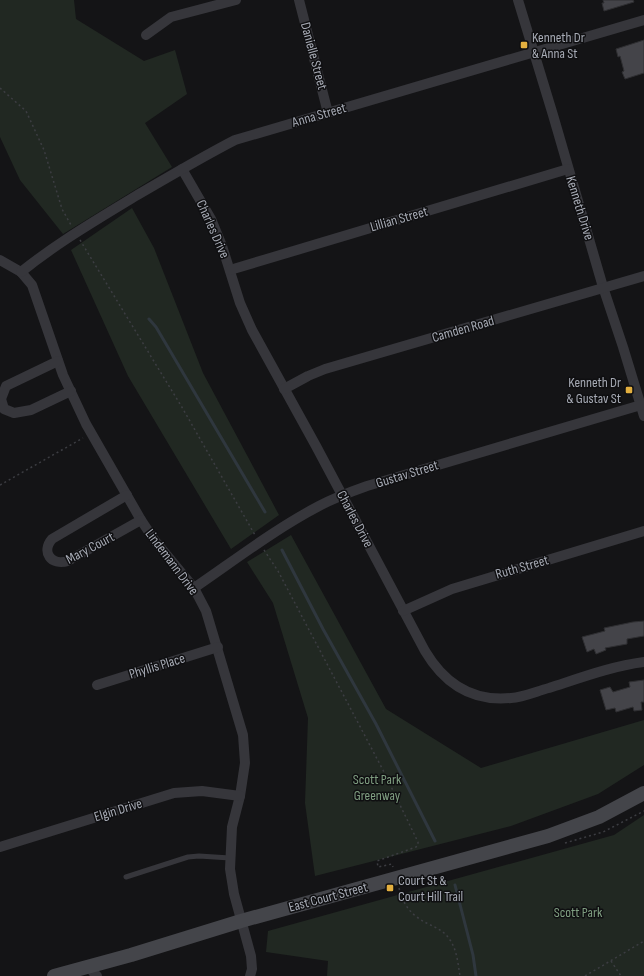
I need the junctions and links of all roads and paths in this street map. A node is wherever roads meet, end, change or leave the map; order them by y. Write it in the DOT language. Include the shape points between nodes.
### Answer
graph roads {
  1 [pos="236,0"];
  2 [pos="299,0"];
  3 [pos="518,0"];
  4 [pos="644,20"];
  5 [pos="146,35"];
  6 [pos="534,52"];
  7 [pos="0,88"];
  8 [pos="328,113"];
  9 [pos="182,169"];
  10 [pos="568,169"];
  11 [pos="75,232"];
  12 [pos="0,260"];
  13 [pos="230,270"];
  14 [pos="21,272"];
  15 [pos="644,276"];
  16 [pos="603,288"];
  17 [pos="58,361"];
  18 [pos="284,389"];
  19 [pos="71,391"];
  20 [pos="641,404"];
  21 [pos="644,416"];
  22 [pos="92,433"];
  23 [pos="0,485"];
  24 [pos="127,495"];
  25 [pos="342,495"];
  26 [pos="141,520"];
  27 [pos="644,531"];
  28 [pos="259,543"];
  29 [pos="194,588"];
  30 [pos="403,611"];
  31 [pos="218,647"];
  32 [pos="644,662"];
  33 [pos="97,684"];
  34 [pos="644,793"];
  35 [pos="240,796"];
  36 [pos="0,847"];
  37 [pos="230,858"];
  38 [pos="126,877"];
  39 [pos="393,879"];
  40 [pos="241,921"];
  41 [pos="644,941"];
  42 [pos="611,961"];
  43 [pos="94,971"];
  44 [pos="620,975"];
  45 [pos="54,976"];
  46 [pos="250,976"];
  47 [pos="460,976"];
  48 [pos="585,976"];
  1 -- 5 [label="street" via="171,17"];
  2 -- 8 [label="street, Danielle Street"];
  3 -- 6 [label="street, Kenneth Drive"];
  4 -- 6 [label="street, Anna Street"];
  6 -- 8 [label="street, Anna Street"];
  6 -- 10 [label="street, Kenneth Drive"];
  7 -- 11 [label="path" via="26,111 44,150 62,209"];
  8 -- 9 [label="street, Anna Street" via="235,140"];
  9 -- 11 [label="street, Anna Street"];
  9 -- 13 [label="street, Charles Drive" via="211,219"];
  10 -- 13 [label="street, Lillian Street"];
  10 -- 16 [label="street, Kenneth Drive"];
  11 -- 14 [label="street, Anna Street"];
  11 -- 28 [label="path"];
  12 -- 14 [label="street, Lindemann Drive"];
  13 -- 18 [label="street, Charles Drive" via="252,330"];
  14 -- 17 [label="street, Lindemann Drive" via="32,285"];
  15 -- 16 [label="street, Camden Road"];
  16 -- 18 [label="street, Camden Road" via="325,369"];
  16 -- 20 [label="street, Kenneth Drive"];
  17 -- 19 [label="street, Lindemann Drive"];
  17 -- 19 [label="street" via="6,386 1,399 4,409 14,414 31,410"];
  18 -- 25 [label="street, Charles Drive"];
  19 -- 22 [label="street, Lindemann Drive"];
  20 -- 21 [label="street, Kenneth Drive"];
  20 -- 25 [label="street, Gustav Street"];
  22 -- 23 [label="path"];
  22 -- 24 [label="street, Lindemann Drive"];
  24 -- 26 [label="street, Lindemann Drive"];
  24 -- 26 [label="street, Mary Court" via="52,539 48,543 48,554 56,563 68,561"];
  25 -- 28 [label="street, Gustav Street" via="318,506"];
  25 -- 30 [label="street, Charles Drive"];
  26 -- 29 [label="street, Lindemann Drive"];
  27 -- 30 [label="street, Ruth Street" via="452,589"];
  28 -- 29 [label="street, Gustav Street"];
  28 -- 39 [label="path" via="281,577 418,842 416,847 377,861 378,867 392,864"];
  29 -- 31 [label="street, Lindemann Drive" via="206,611"];
  30 -- 32 [label="street, Charles Drive" via="424,651 440,673 461,689 485,697 511,698"];
  31 -- 33 [label="street, Phyllis Place"];
  31 -- 35 [label="street, Lindemann Drive" via="243,735 245,763"];
  34 -- 39 [label="street, East Court Street" via="599,817 548,836"];
  35 -- 36 [label="street, Elgin Drive" via="202,791 174,793"];
  35 -- 37 [label="street, Lindemann Drive" via="232,827"];
  37 -- 38 [label="lane" via="188,857"];
  37 -- 40 [label="street, Lindemann Drive" via="231,881"];
  39 -- 40 [label="street, East Court Street"];
  39 -- 47 [label="path" via="410,912 439,929 451,940"];
  40 -- 43 [label="street, East Court Street"];
  40 -- 46 [label="street, Lindemann Drive" via="251,956"];
  41 -- 42 [label="path"];
  42 -- 44 [label="path"];
  42 -- 48 [label="path"];
  43 -- 45 [label="street, East Court Street"];
}
